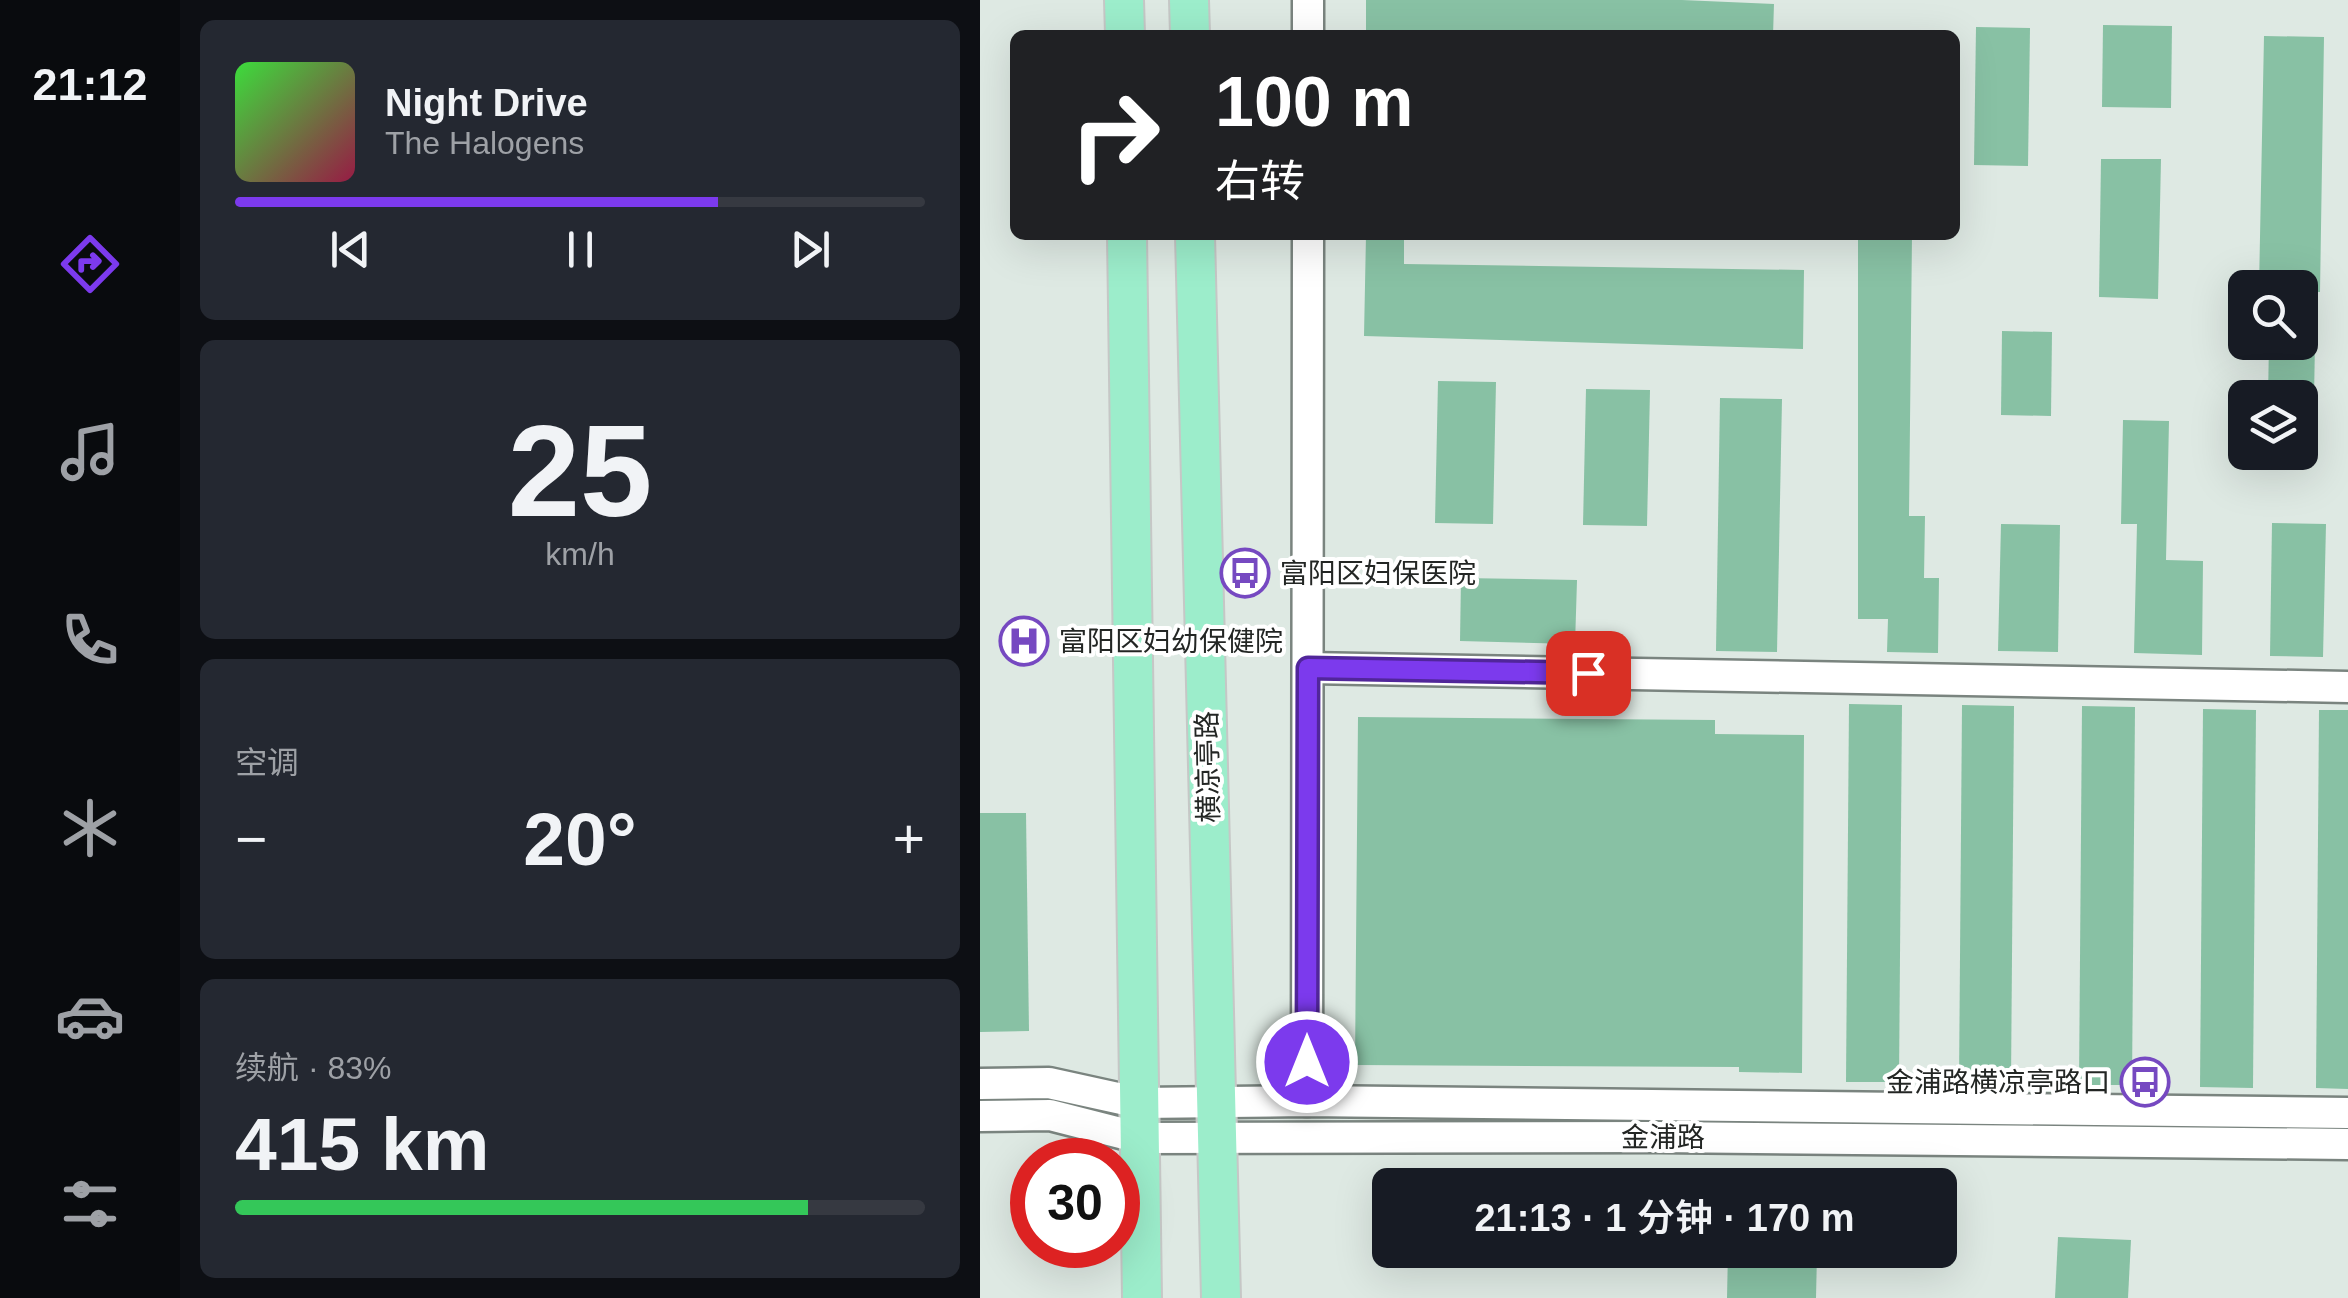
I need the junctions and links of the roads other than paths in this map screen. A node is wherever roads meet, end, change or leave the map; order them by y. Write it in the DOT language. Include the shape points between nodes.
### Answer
graph roads {
  1 [pos="1124,0"];
  2 [pos="1189,0"];
  3 [pos="1308,0"];
  4 [pos="1125,30"];
  5 [pos="1190,30"];
  6 [pos="1308,30"];
  7 [pos="1127,240"];
  8 [pos="1195,240"];
  9 [pos="1308,240"];
  10 [pos="1308,668"];
  11 [pos="2348,686"];
  12 [pos="980,1084"];
  13 [pos="1307,1101"];
  14 [pos="2348,1113"];
  15 [pos="980,1116"];
  16 [pos="1217,1119"];
  17 [pos="1140,1120"];
  18 [pos="2348,1144"];
  19 [pos="1142,1298"];
  20 [pos="1221,1298"];
  1 -- 4 [label="main road"];
  2 -- 5 [label="main road"];
  3 -- 6 [label="street"];
  7 -- 17 [label="main road"];
  8 -- 16 [label="main road, 横凉亭路"];
  9 -- 10 [label="street"];
  10 -- 11 [label="street"];
  10 -- 13 [label="street"];
  12 -- 17 [label="street, 金浦路" via="1049,1083"];
  13 -- 14 [label="street, 金浦路"];
  13 -- 16 [label="street, 金浦路"];
  15 -- 17 [label="street, 金浦路"];
  16 -- 17 [label="street, 金浦路"];
  16 -- 18 [label="street, 金浦路" via="1658,1137"];
  16 -- 20 [label="main road, 横凉亭路"];
  17 -- 19 [label="main road"];
}
